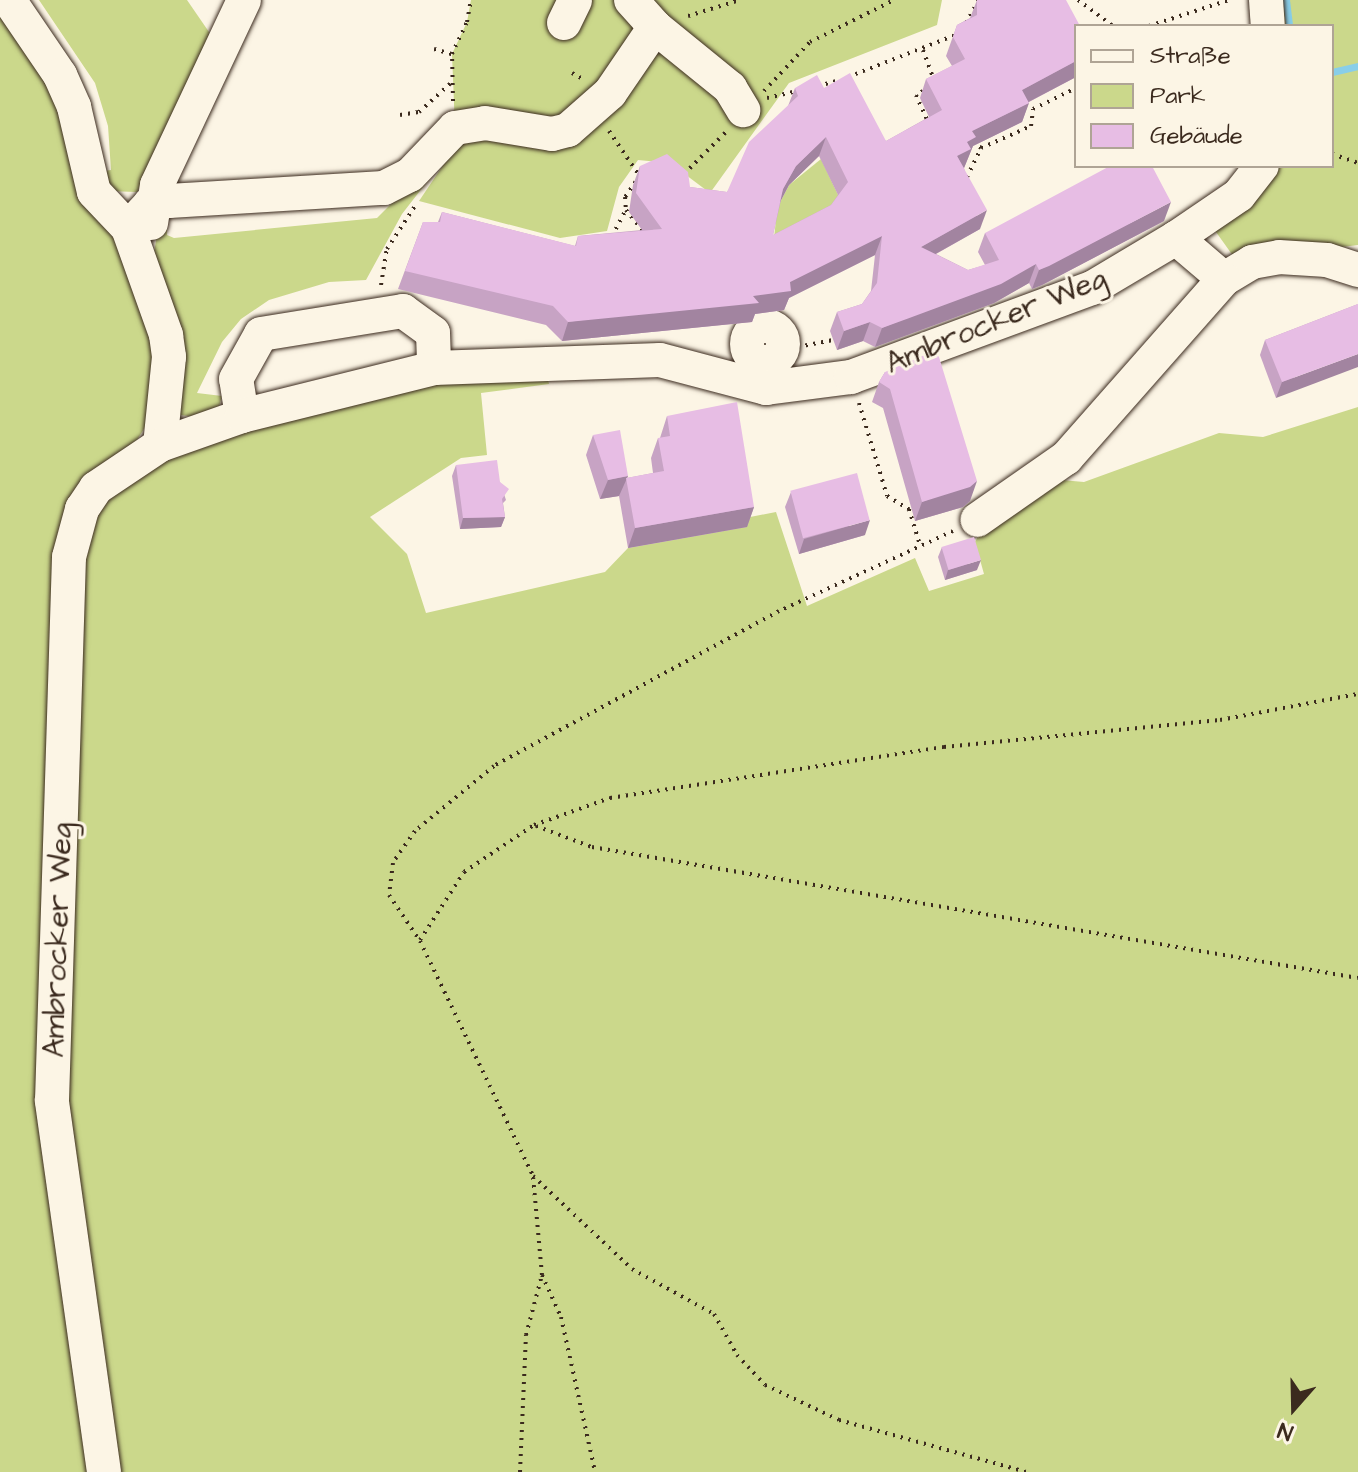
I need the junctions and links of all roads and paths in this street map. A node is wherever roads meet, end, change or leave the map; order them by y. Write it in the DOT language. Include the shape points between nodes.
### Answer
graph roads {
  1 [pos="9,0"];
  2 [pos="244,0"];
  3 [pos="471,0"];
  4 [pos="631,0"];
  5 [pos="740,0"];
  6 [pos="894,0"];
  7 [pos="979,0"];
  8 [pos="1078,0"];
  9 [pos="1229,0"];
  10 [pos="1266,0"];
  11 [pos="1110,24"];
  12 [pos="1155,24"];
  13 [pos="1268,24"];
  14 [pos="655,27"];
  15 [pos="434,49"];
  16 [pos="923,50"];
  17 [pos="452,54"];
  18 [pos="452,82"];
  19 [pos="1074,89"];
  20 [pos="594,110"];
  21 [pos="743,110"];
  22 [pos="400,115"];
  23 [pos="455,128"];
  24 [pos="933,132"];
  25 [pos="965,135"];
  26 [pos="981,148"];
  27 [pos="1334,155"];
  28 [pos="1358,163"];
  29 [pos="1260,168"];
  30 [pos="648,171"];
  31 [pos="639,175"];
  32 [pos="678,179"];
  33 [pos="963,181"];
  34 [pos="419,201"];
  35 [pos="626,210"];
  36 [pos="139,216"];
  37 [pos="644,232"];
  38 [pos="650,232"];
  39 [pos="633,233"];
  40 [pos="622,235"];
  41 [pos="1176,238"];
  42 [pos="1358,270"];
  43 [pos="1224,279"];
  44 [pos="379,313"];
  45 [pos="833,340"];
  46 [pos="755,350"];
  47 [pos="434,368"];
  48 [pos="851,377"];
  49 [pos="242,416"];
  50 [pos="160,445"];
  51 [pos="977,520"];
  52 [pos="920,546"];
  53 [pos="1358,694"];
  54 [pos="534,825"];
  55 [pos="420,941"];
  56 [pos="1358,978"];
  57 [pos="533,1176"];
  58 [pos="542,1275"];
  59 [pos="104,1472"];
  60 [pos="520,1472"];
  61 [pos="595,1472"];
  62 [pos="1027,1472"];
  1 -- 36 [label="lane" via="65,86 94,192"];
  2 -- 36 [label="lane"];
  3 -- 17 [label="path"];
  4 -- 14 [label="lane"];
  5 -- 14 [label="path"];
  6 -- 16 [label="path" via="810,42 757,100 825,85"];
  7 -- 16 [label="path" via="961,32"];
  8 -- 11 [label="path"];
  9 -- 12 [label="path"];
  10 -- 13 [label="lane"];
  14 -- 20 [label="lane"];
  14 -- 21 [label="lane" via="730,88"];
  15 -- 17 [label="path"];
  16 -- 24 [label="path" via="936,84 916,95"];
  17 -- 18 [label="path"];
  18 -- 22 [label="path" via="419,112"];
  18 -- 23 [label="path"];
  19 -- 26 [label="path" via="1033,109 1031,126"];
  20 -- 23 [label="lane" via="568,130 552,134 485,123"];
  20 -- 31 [label="path"];
  21 -- 32 [label="path"];
  23 -- 36 [label="lane" via="410,175 384,188"];
  25 -- 26 [label="path"];
  26 -- 33 [label="path"];
  27 -- 28 [label="path"];
  29 -- 41 [label="lane, Ambrocker Weg" via="1239,195"];
  30 -- 31 [label="path"];
  31 -- 35 [label="path" via="625,197"];
  34 -- 44 [label="path" via="387,249"];
  35 -- 37 [label="path"];
  35 -- 40 [label="path" via="608,236"];
  36 -- 50 [label="lane" via="142,275 166,335 169,357"];
  37 -- 38 [label="path"];
  37 -- 39 [label="path"];
  41 -- 43 [label="lane"];
  41 -- 48 [label="lane, Ambrocker Weg" via="1092,288"];
  42 -- 43 [label="lane" via="1327,260 1279,257 1252,262"];
  43 -- 51 [label="lane" via="1066,458"];
  44 -- 47 [label="lane" via="403,311 421,320 433,333"];
  44 -- 49 [label="lane" via="261,334 236,379"];
  45 -- 46 [label="path"];
  46 -- 47 [label="lane, Ambrocker Weg" via="660,360"];
  46 -- 48 [label="lane, Ambrocker Weg" via="766,388"];
  47 -- 49 [label="lane, Ambrocker Weg"];
  48 -- 52 [label="path" via="887,496 909,509"];
  49 -- 50 [label="lane, Ambrocker Weg"];
  50 -- 59 [label="lane, Ambrocker Weg" via="96,488 82,509 69,557 52,1101"];
  51 -- 52 [label="path"];
  52 -- 55 [label="path" via="779,611 494,766 415,831 393,863 389,895"];
  53 -- 54 [label="path" via="1220,720 944,747 610,798"];
  54 -- 55 [label="path" via="464,872"];
  54 -- 56 [label="path" via="592,847"];
  55 -- 57 [label="path"];
  57 -- 58 [label="path"];
  57 -- 62 [label="path" via="632,1269 714,1314 737,1355 765,1385 839,1420"];
  58 -- 60 [label="path" via="526,1335"];
  58 -- 61 [label="path" via="561,1317"];
}
